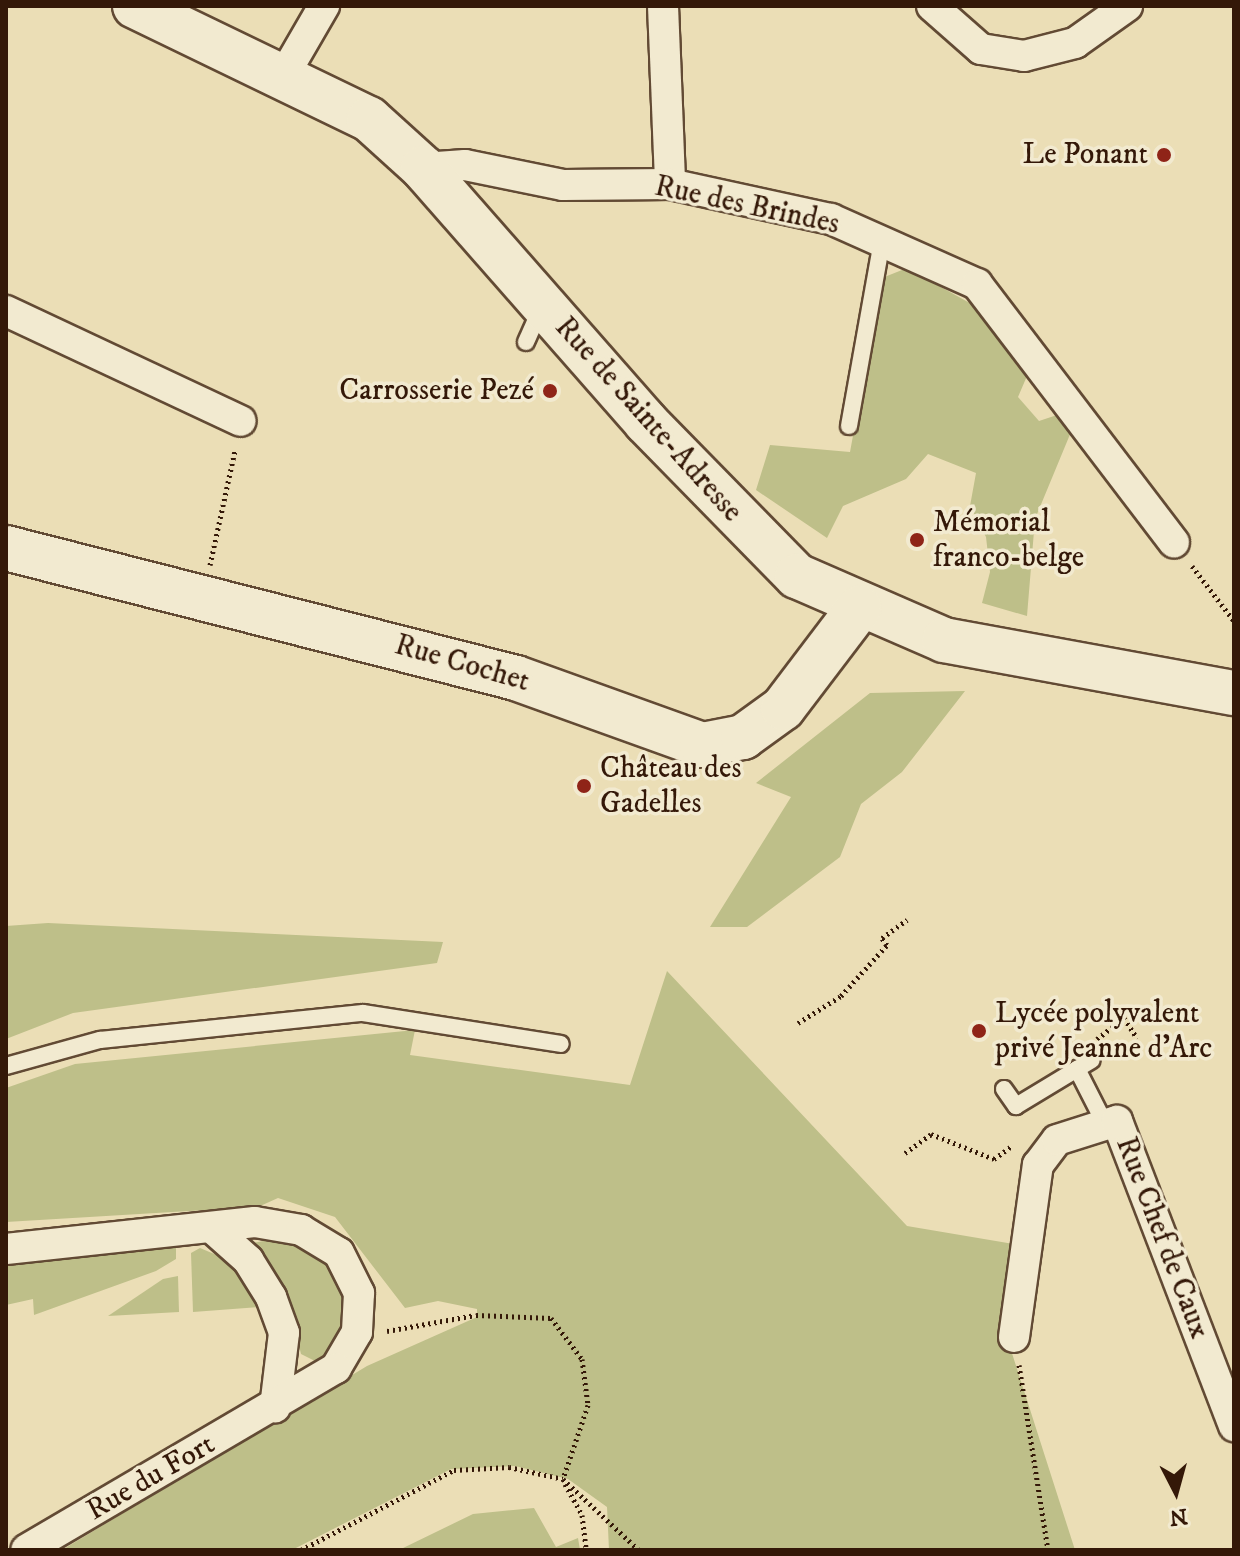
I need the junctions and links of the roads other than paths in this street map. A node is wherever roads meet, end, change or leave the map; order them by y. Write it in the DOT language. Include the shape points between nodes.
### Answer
graph roads {
  1 [pos="135,6"];
  2 [pos="324,6"];
  3 [pos="663,6"];
  4 [pos="932,6"];
  5 [pos="1127,6"];
  6 [pos="284,75"];
  7 [pos="423,168"];
  8 [pos="670,184"];
  9 [pos="882,240"];
  10 [pos="6,311"];
  11 [pos="849,426"];
  12 [pos="239,432"];
  13 [pos="1174,543"];
  14 [pos="6,548"];
  15 [pos="859,608"];
  16 [pos="1234,693"];
  17 [pos="561,1044"];
  18 [pos="1092,1060"];
  19 [pos="6,1066"];
  20 [pos="1077,1069"];
  21 [pos="1004,1089"];
  22 [pos="1105,1124"];
  23 [pos="211,1227"];
  24 [pos="6,1249"];
  25 [pos="1014,1337"];
  26 [pos="275,1407"];
  27 [pos="1234,1426"];
  28 [pos="26,1550"];
  1 -- 6 [label="main road, Rue de Sainte-Adresse"];
  2 -- 6 [label="street"];
  3 -- 8 [label="street"];
  4 -- 5 [label="street" via="981,49 1024,56 1075,43"];
  6 -- 7 [label="main road, Rue de Sainte-Adresse" via="369,119"];
  7 -- 8 [label="street, Rue des Brindes" via="465,165 563,185"];
  7 -- 15 [label="main road, Rue de Sainte-Adresse" via="534,323 778,563"];
  8 -- 9 [label="street, Rue des Brindes" via="831,219"];
  9 -- 11 [label="lane"];
  9 -- 13 [label="street, Rue des Brindes" via="977,284"];
  10 -- 12 [label="street"];
  14 -- 15 [label="main road, Rue Cochet" via="516,678 702,745 743,737 783,708"];
  15 -- 16 [label="main road, Rue de Sainte-Adresse" via="944,640"];
  17 -- 19 [label="lane" via="363,1013 100,1040"];
  18 -- 20 [label="lane"];
  20 -- 21 [label="lane" via="1016,1106"];
  20 -- 22 [label="lane"];
  22 -- 25 [label="street, Rue Chef de Caux" via="1057,1140 1038,1165"];
  22 -- 27 [label="street, Rue Chef de Caux" via="1117,1121"];
  23 -- 24 [label="street, Rue du Fort"];
  23 -- 26 [label="street" via="248,1260 271,1297 284,1333"];
  23 -- 26 [label="street, Rue du Fort" via="255,1222 301,1230 339,1253 359,1293 357,1332 336,1368"];
  26 -- 28 [label="street, Rue du Fort"];
}
